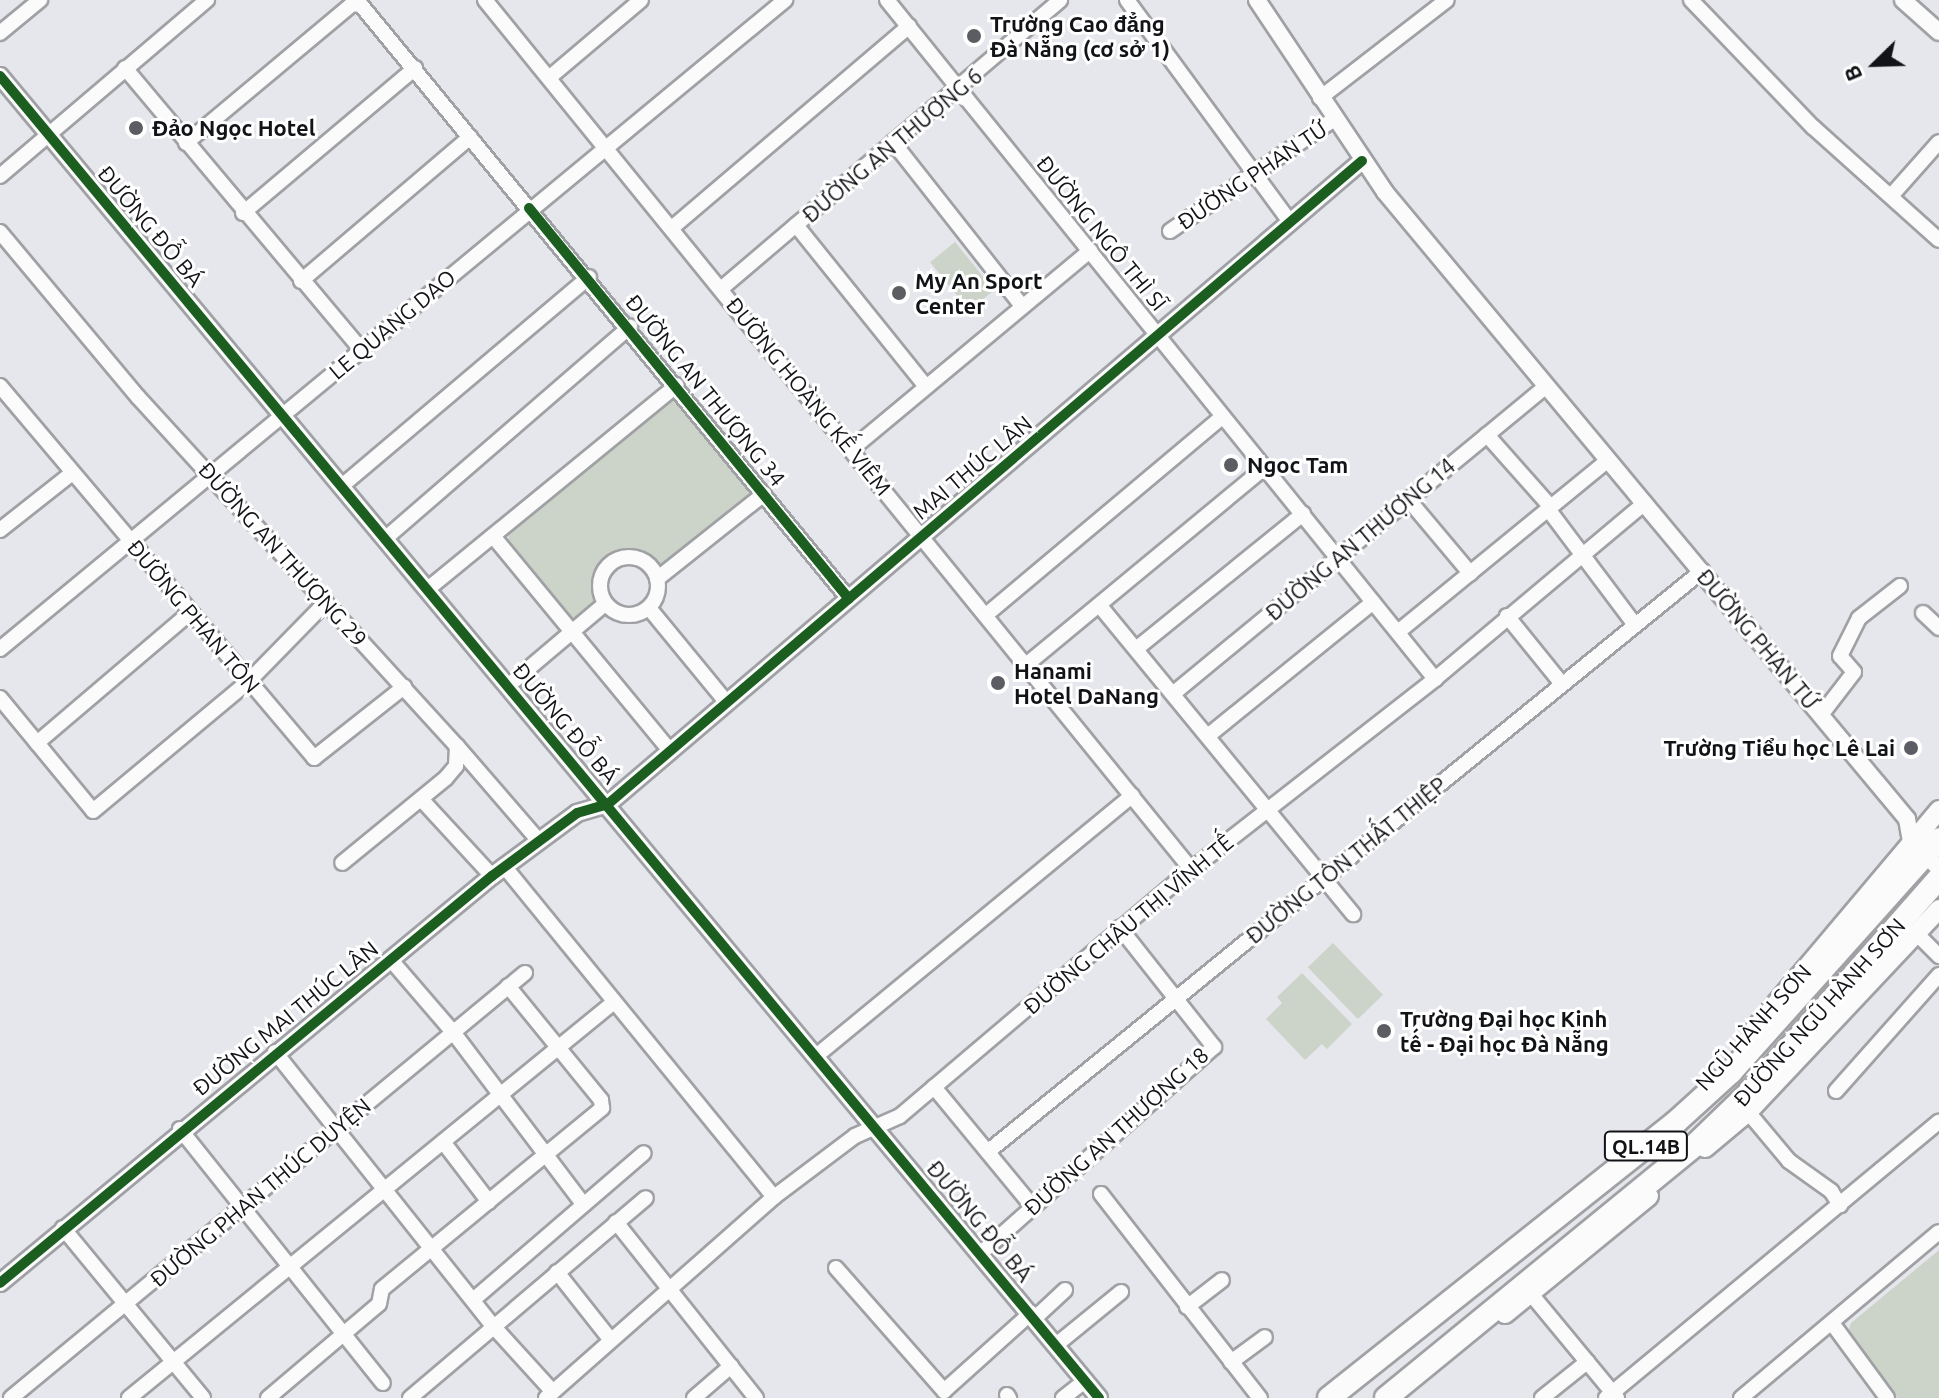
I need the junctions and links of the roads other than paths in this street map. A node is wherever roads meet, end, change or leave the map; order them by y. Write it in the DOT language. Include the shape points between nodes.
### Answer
graph roads {
  1 [pos="40,0"];
  2 [pos="207,0"];
  3 [pos="507,0"];
  4 [pos="641,0"];
  5 [pos="785,0"];
  6 [pos="887,0"];
  7 [pos="1060,0"];
  8 [pos="1127,0"];
  9 [pos="1447,0"];
  10 [pos="1691,0"];
  11 [pos="1903,0"];
  12 [pos="1261,2"];
  13 [pos="489,5"];
  14 [pos="909,26"];
  15 [pos="1939,32"];
  16 [pos="0,33"];
  17 [pos="125,68"];
  18 [pos="415,68"];
  19 [pos="0,76"];
  20 [pos="550,77"];
  21 [pos="959,89"];
  22 [pos="1320,98"];
  23 [pos="1334,119"];
  24 [pos="48,135"];
  25 [pos="470,137"];
  26 [pos="893,142"];
  27 [pos="1939,142"];
  28 [pos="186,143"];
  29 [pos="606,144"];
  30 [pos="1362,161"];
  31 [pos="1255,173"];
  32 [pos="0,176"];
  33 [pos="1891,196"];
  34 [pos="529,208"];
  35 [pos="243,213"];
  36 [pos="1290,222"];
  37 [pos="796,225"];
  38 [pos="673,227"];
  39 [pos="1170,231"];
  40 [pos="0,232"];
  41 [pos="1939,240"];
  42 [pos="1090,251"];
  43 [pos="589,277"];
  44 [pos="301,281"];
  45 [pos="722,288"];
  46 [pos="1022,306"];
  47 [pos="630,327"];
  48 [pos="1158,335"];
  49 [pos="362,350"];
  50 [pos="924,384"];
  51 [pos="677,385"];
  52 [pos="0,386"];
  53 [pos="1546,386"];
  54 [pos="285,416"];
  55 [pos="1223,416"];
  56 [pos="1487,435"];
  57 [pos="852,449"];
  58 [pos="1608,460"];
  59 [pos="1265,467"];
  60 [pos="71,474"];
  61 [pos="211,474"];
  62 [pos="343,485"];
  63 [pos="764,494"];
  64 [pos="1408,499"];
  65 [pos="1645,503"];
  66 [pos="1549,508"];
  67 [pos="1303,514"];
  68 [pos="0,530"];
  69 [pos="493,536"];
  70 [pos="922,536"];
  71 [pos="386,538"];
  72 [pos="131,540"];
  73 [pos="1582,555"];
  74 [pos="1338,558"];
  75 [pos="1702,571"];
  76 [pos="1470,573"];
  77 [pos="657,579"];
  78 [pos="1900,586"];
  79 [pos="429,588"];
  80 [pos="849,599"];
  81 [pos="1373,602"];
  82 [pos="325,603"];
  83 [pos="605,604"];
  84 [pos="1100,606"];
  85 [pos="649,608"];
  86 [pos="190,613"];
  87 [pos="1923,613"];
  88 [pos="986,615"];
  89 [pos="1507,616"];
  90 [pos="1635,625"];
  91 [pos="1939,628"];
  92 [pos="572,632"];
  93 [pos="1398,632"];
  94 [pos="0,649"];
  95 [pos="1136,649"];
  96 [pos="1026,665"];
  97 [pos="1435,679"];
  98 [pos="248,682"];
  99 [pos="1562,684"];
  100 [pos="509,685"];
  101 [pos="404,687"];
  102 [pos="1174,693"];
  103 [pos="0,698"];
  104 [pos="727,703"];
  105 [pos="1821,715"];
  106 [pos="1209,735"];
  107 [pos="37,743"];
  108 [pos="457,746"];
  109 [pos="670,751"];
  110 [pos="1132,796"];
  111 [pos="421,799"];
  112 [pos="608,804"];
  113 [pos="1269,809"];
  114 [pos="1939,810"];
  115 [pos="539,841"];
  116 [pos="1927,841"];
  117 [pos="342,863"];
  118 [pos="1191,869"];
  119 [pos="498,871"];
  120 [pos="1939,878"];
  121 [pos="1323,880"];
  122 [pos="1939,909"];
  123 [pos="1353,914"];
  124 [pos="1120,928"];
  125 [pos="1916,933"];
  126 [pos="1939,956"];
  127 [pos="391,960"];
  128 [pos="525,973"];
  129 [pos="1939,975"];
  130 [pos="508,986"];
  131 [pos="1176,997"];
  132 [pos="614,1002"];
  133 [pos="453,1032"];
  134 [pos="559,1049"];
  135 [pos="275,1052"];
  136 [pos="815,1057"];
  137 [pos="934,1087"];
  138 [pos="1836,1091"];
  139 [pos="502,1097"];
  140 [pos="1748,1112"];
  141 [pos="1939,1122"];
  142 [pos="875,1126"];
  143 [pos="338,1127"];
  144 [pos="180,1129"];
  145 [pos="444,1143"];
  146 [pos="990,1150"];
  147 [pos="644,1153"];
  148 [pos="546,1154"];
  149 [pos="386,1191"];
  150 [pos="1101,1194"];
  151 [pos="774,1197"];
  152 [pos="646,1198"];
  153 [pos="489,1202"];
  154 [pos="583,1204"];
  155 [pos="245,1205"];
  156 [pos="1840,1205"];
  157 [pos="1033,1207"];
  158 [pos="616,1222"];
  159 [pos="63,1228"];
  160 [pos="1939,1232"];
  161 [pos="433,1250"];
  162 [pos="981,1253"];
  163 [pos="1501,1255"];
  164 [pos="288,1267"];
  165 [pos="836,1268"];
  166 [pos="557,1272"];
  167 [pos="1222,1280"];
  168 [pos="0,1283"];
  169 [pos="667,1288"];
  170 [pos="1528,1289"];
  171 [pos="1065,1290"];
  172 [pos="1121,1292"];
  173 [pos="473,1300"];
  174 [pos="125,1303"];
  175 [pos="1187,1307"];
  176 [pos="1033,1316"];
  177 [pos="1832,1323"];
  178 [pos="493,1326"];
  179 [pos="343,1337"];
  180 [pos="1265,1337"];
  181 [pos="610,1339"];
  182 [pos="1056,1345"];
  183 [pos="174,1362"];
  184 [pos="1231,1362"];
  185 [pos="1587,1362"];
  186 [pos="731,1366"];
  187 [pos="1085,1381"];
  188 [pos="383,1383"];
  189 [pos="550,1395"];
  190 [pos="1612,1396"];
  191 [pos="11,1398"];
  192 [pos="129,1398"];
  193 [pos="203,1398"];
  194 [pos="268,1398"];
  195 [pos="410,1398"];
  196 [pos="694,1398"];
  197 [pos="756,1398"];
  198 [pos="1063,1398"];
  199 [pos="1099,1398"];
  200 [pos="1260,1398"];
  201 [pos="1315,1398"];
  202 [pos="1329,1398"];
  203 [pos="1386,1398"];
  204 [pos="1400,1398"];
  205 [pos="1542,1398"];
  206 [pos="1741,1398"];
  207 [pos="1887,1398"];
  1 -- 16 [label="street"];
  2 -- 17 [label="street"];
  3 -- 13 [label="street"];
  4 -- 20 [label="street"];
  5 -- 29 [label="street, LE QUANG DAO"];
  6 -- 14 [label="street, ĐƯỜNG NGÔ THÌ SĨ"];
  7 -- 21 [label="street, ĐƯỜNG AN THƯỢNG 6"];
  8 -- 31 [label="street"];
  9 -- 22 [label="street, ĐƯỜNG PHAN TỨ"];
  10 -- 33 [label="street" via="1813,127"];
  11 -- 15 [label="street"];
  12 -- 22 [label="street, ĐƯỜNG PHAN TỨ"];
  13 -- 20 [label="street, ĐƯỜNG HOÀNG KẾ VIÊM"];
  14 -- 21 [label="street, ĐƯỜNG NGÔ THÌ SĨ"];
  14 -- 38 [label="street"];
  17 -- 24 [label="street"];
  17 -- 28 [label="street"];
  18 -- 25 [label="street, ĐƯỜNG AN THƯỢNG 34"];
  18 -- 28 [label="street, ĐƯỜNG AN THƯỢNG 34" via="361,5 352,4"];
  18 -- 35 [label="street"];
  19 -- 24 [label="street, ĐƯỜNG ĐỖ BÁ"];
  20 -- 29 [label="street, ĐƯỜNG HOÀNG KẾ VIÊM"];
  21 -- 26 [label="street, ĐƯỜNG AN THƯỢNG 6"];
  21 -- 42 [label="street, ĐƯỜNG NGÔ THÌ SĨ"];
  22 -- 23 [label="street, ĐƯỜNG PHAN TỨ"];
  23 -- 30 [label="street, ĐƯỜNG PHAN TỨ"];
  23 -- 31 [label="street, ĐƯỜNG PHAN TỨ"];
  24 -- 32 [label="street"];
  24 -- 54 [label="street, ĐƯỜNG ĐỖ BÁ"];
  25 -- 34 [label="street, ĐƯỜNG AN THƯỢNG 34"];
  25 -- 44 [label="street"];
  26 -- 37 [label="street, ĐƯỜNG AN THƯỢNG 6"];
  26 -- 46 [label="street"];
  27 -- 33 [label="street"];
  28 -- 35 [label="street"];
  29 -- 34 [label="street, LE QUANG DAO"];
  29 -- 38 [label="street, ĐƯỜNG HOÀNG KẾ VIÊM"];
  30 -- 36 [label="street, MAI THÚC LÂN"];
  30 -- 53 [label="street, ĐƯỜNG PHAN TỨ"];
  31 -- 36 [label="street"];
  31 -- 39 [label="street, ĐƯỜNG PHAN TỨ"];
  33 -- 41 [label="street"];
  34 -- 43 [label="street, ĐƯỜNG AN THƯỢNG 34"];
  34 -- 49 [label="street, LE QUANG DAO"];
  35 -- 44 [label="street"];
  36 -- 48 [label="street, MAI THÚC LÂN"];
  37 -- 45 [label="street, ĐƯỜNG AN THƯỢNG 6"];
  37 -- 50 [label="street"];
  38 -- 45 [label="street, ĐƯỜNG HOÀNG KẾ VIÊM"];
  40 -- 61 [label="street, ĐƯỜNG AN THƯỢNG 29" via="138,397"];
  42 -- 46 [label="street"];
  42 -- 48 [label="street, ĐƯỜNG NGÔ THÌ SĨ"];
  43 -- 47 [label="street, ĐƯỜNG AN THƯỢNG 34"];
  43 -- 62 [label="street"];
  44 -- 49 [label="street"];
  45 -- 57 [label="street, ĐƯỜNG HOÀNG KẾ VIÊM"];
  46 -- 50 [label="street"];
  47 -- 51 [label="street, ĐƯỜNG AN THƯỢNG 34"];
  47 -- 71 [label="street"];
  48 -- 55 [label="street, ĐƯỜNG NGÔ THÌ SĨ"];
  48 -- 70 [label="street, MAI THÚC LÂN"];
  49 -- 54 [label="street, LE QUANG DAO"];
  50 -- 57 [label="street"];
  51 -- 63 [label="street, ĐƯỜNG AN THƯỢNG 34"];
  51 -- 69 [label="street"];
  52 -- 60 [label="street, ĐƯỜNG PHAN TÔN"];
  53 -- 56 [label="street, ĐƯỜNG AN THƯỢNG 14"];
  53 -- 58 [label="street, ĐƯỜNG PHAN TỨ"];
  54 -- 61 [label="street, LE QUANG DAO"];
  54 -- 62 [label="street, ĐƯỜNG ĐỖ BÁ"];
  55 -- 59 [label="street, ĐƯỜNG NGÔ THÌ SĨ"];
  55 -- 88 [label="street"];
  56 -- 64 [label="street, ĐƯỜNG AN THƯỢNG 14"];
  56 -- 66 [label="street"];
  57 -- 70 [label="street, ĐƯỜNG HOÀNG KẾ VIÊM"];
  58 -- 65 [label="street, ĐƯỜNG PHAN TỨ"];
  58 -- 66 [label="street"];
  59 -- 67 [label="street, ĐƯỜNG NGÔ THÌ SĨ"];
  59 -- 84 [label="street"];
  60 -- 68 [label="street"];
  60 -- 72 [label="street, ĐƯỜNG PHAN TÔN"];
  61 -- 72 [label="street, LE QUANG DAO"];
  61 -- 82 [label="street, ĐƯỜNG AN THƯỢNG 29"];
  62 -- 71 [label="street, ĐƯỜNG ĐỖ BÁ"];
  63 -- 77 [label="street"];
  63 -- 80 [label="street, ĐƯỜNG AN THƯỢNG 34"];
  64 -- 74 [label="street, ĐƯỜNG AN THƯỢNG 14"];
  64 -- 76 [label="street"];
  65 -- 73 [label="street, ĐƯỜNG CHÂU THỊ VĨNH TẾ"];
  65 -- 75 [label="street, ĐƯỜNG PHAN TỨ"];
  66 -- 73 [label="street"];
  66 -- 76 [label="street"];
  67 -- 74 [label="street, ĐƯỜNG NGÔ THÌ SĨ"];
  67 -- 95 [label="street"];
  69 -- 79 [label="street"];
  69 -- 92 [label="street"];
  70 -- 80 [label="street, MAI THÚC LÂN"];
  70 -- 88 [label="street, ĐƯỜNG HOÀNG KẾ VIÊM"];
  71 -- 79 [label="street, ĐƯỜNG ĐỖ BÁ"];
  72 -- 86 [label="street, ĐƯỜNG PHAN TÔN"];
  72 -- 94 [label="street, LE QUANG DAO"];
  73 -- 89 [label="street, ĐƯỜNG CHÂU THỊ VĨNH TẾ"];
  73 -- 90 [label="street"];
  74 -- 81 [label="street, ĐƯỜNG NGÔ THÌ SĨ"];
  74 -- 102 [label="street, ĐƯỜNG AN THƯỢNG 14"];
  75 -- 90 [label="street, ĐƯỜNG TÔN THẤT THIỆP"];
  75 -- 105 [label="street, ĐƯỜNG PHAN TỨ"];
  76 -- 93 [label="street"];
  77 -- 83 [label="street" via="639,558 620,557 600,576"];
  77 -- 85 [label="street" via="657,595"];
  78 -- 105 [label="street" via="1859,618 1840,656 1854,672"];
  79 -- 100 [label="street, ĐƯỜNG ĐỖ BÁ"];
  80 -- 104 [label="street, MAI THÚC LÂN"];
  81 -- 93 [label="street, ĐƯỜNG NGÔ THÌ SĨ"];
  81 -- 106 [label="street"];
  82 -- 98 [label="street"];
  82 -- 101 [label="street, ĐƯỜNG AN THƯỢNG 29"];
  83 -- 85 [label="street" via="621,615"];
  83 -- 92 [label="street"];
  84 -- 95 [label="street"];
  84 -- 96 [label="street"];
  85 -- 104 [label="street"];
  86 -- 98 [label="street, ĐƯỜNG PHAN TÔN"];
  86 -- 107 [label="street"];
  87 -- 91 [label="street"];
  88 -- 96 [label="street, ĐƯỜNG HOÀNG KẾ VIÊM"];
  89 -- 97 [label="street, ĐƯỜNG CHÂU THỊ VĨNH TẾ"];
  89 -- 99 [label="street"];
  90 -- 99 [label="street, ĐƯỜNG TÔN THẤT THIỆP"];
  92 -- 100 [label="street"];
  92 -- 109 [label="street"];
  93 -- 97 [label="street, ĐƯỜNG NGÔ THÌ SĨ"];
  95 -- 102 [label="street"];
  96 -- 110 [label="street, ĐƯỜNG HOÀNG KẾ VIÊM"];
  97 -- 113 [label="street, ĐƯỜNG CHÂU THỊ VĨNH TẾ"];
  98 -- 101 [label="street, ĐƯỜNG PHAN TÔN" via="314,758"];
  98 -- 107 [label="street" via="93,811"];
  99 -- 121 [label="street, ĐƯỜNG TÔN THẤT THIỆP"];
  100 -- 112 [label="street, ĐƯỜNG ĐỖ BÁ"];
  101 -- 108 [label="street, ĐƯỜNG AN THƯỢNG 29"];
  102 -- 106 [label="street"];
  103 -- 107 [label="street"];
  104 -- 109 [label="street, MAI THÚC LÂN"];
  105 -- 116 [label="street, ĐƯỜNG PHAN TỨ"];
  106 -- 113 [label="street"];
  108 -- 111 [label="street" via="456,766"];
  108 -- 115 [label="street, ĐƯỜNG AN THƯỢNG 29"];
  109 -- 112 [label="street, MAI THÚC LÂN"];
  110 -- 118 [label="street, ĐƯỜNG HOÀNG KẾ VIÊM"];
  110 -- 136 [label="street"];
  111 -- 117 [label="street"];
  111 -- 119 [label="street"];
  112 -- 115 [label="street, ĐƯỜNG MAI THÚC LÂN" via="577,813"];
  112 -- 136 [label="street, ĐƯỜNG ĐỖ BÁ"];
  113 -- 118 [label="street, ĐƯỜNG CHÂU THỊ VĨNH TẾ"];
  113 -- 121 [label="street"];
  114 -- 116 [label="main road, NGŨ HÀNH SƠN"];
  115 -- 119 [label="street, ĐƯỜNG MAI THÚC LÂN"];
  116 -- 163 [label="highway, NGŨ HÀNH SƠN / QL.14B" via="1731,1072"];
  118 -- 124 [label="street, ĐƯỜNG CHÂU THỊ VĨNH TẾ"];
  119 -- 127 [label="street, ĐƯỜNG MAI THÚC LÂN"];
  119 -- 132 [label="street"];
  120 -- 170 [label="highway, ĐƯỜNG NGŨ HÀNH SƠN / QL.14B" via="1758,1084"];
  121 -- 123 [label="street"];
  121 -- 131 [label="street, ĐƯỜNG TÔN THẤT THIỆP"];
  122 -- 125 [label="main road"];
  124 -- 131 [label="street, ĐƯỜNG AN THƯỢNG 18"];
  124 -- 137 [label="street, ĐƯỜNG CHÂU THỊ VĨNH TẾ"];
  125 -- 126 [label="street"];
  125 -- 140 [label="main road"];
  127 -- 133 [label="street"];
  127 -- 135 [label="street, ĐƯỜNG MAI THÚC LÂN"];
  128 -- 130 [label="street, ĐƯỜNG PHAN THÚC DUYỆN"];
  129 -- 138 [label="street"];
  130 -- 133 [label="street, ĐƯỜNG PHAN THÚC DUYỆN"];
  130 -- 134 [label="street"];
  131 -- 146 [label="street, ĐƯỜNG TÔN THẤT THIỆP"];
  131 -- 157 [label="street, ĐƯỜNG AN THƯỢNG 18" via="1214,1047"];
  132 -- 134 [label="street"];
  132 -- 151 [label="street"];
  133 -- 139 [label="street"];
  133 -- 143 [label="street, ĐƯỜNG PHAN THÚC DUYỆN"];
  134 -- 139 [label="street"];
  134 -- 148 [label="street" via="603,1104"];
  135 -- 143 [label="street"];
  135 -- 144 [label="street, ĐƯỜNG MAI THÚC LÂN"];
  136 -- 142 [label="street, ĐƯỜNG ĐỖ BÁ"];
  137 -- 142 [label="street, ĐƯỜNG CHÂU THỊ VĨNH TẾ" via="900,1116"];
  137 -- 146 [label="street"];
  139 -- 145 [label="street"];
  139 -- 148 [label="street"];
  140 -- 156 [label="street" via="1789,1161 1831,1191"];
  140 -- 170 [label="main road"];
  141 -- 156 [label="street"];
  142 -- 151 [label="street, ĐƯỜNG CHÂU THỊ VĨNH TẾ"];
  142 -- 162 [label="street, ĐƯỜNG ĐỖ BÁ"];
  143 -- 149 [label="street"];
  143 -- 155 [label="street, ĐƯỜNG PHAN THÚC DUYỆN"];
  144 -- 155 [label="street"];
  144 -- 159 [label="street, ĐƯỜNG MAI THÚC LÂN"];
  145 -- 149 [label="street"];
  145 -- 153 [label="street"];
  146 -- 157 [label="street"];
  147 -- 154 [label="street"];
  148 -- 153 [label="street"];
  148 -- 154 [label="street"];
  149 -- 161 [label="street"];
  149 -- 164 [label="street"];
  150 -- 175 [label="street"];
  151 -- 169 [label="street, ĐƯỜNG CHÂU THỊ VĨNH TẾ"];
  152 -- 158 [label="street"];
  153 -- 161 [label="street"];
  154 -- 173 [label="street"];
  155 -- 164 [label="street"];
  155 -- 174 [label="street, ĐƯỜNG PHAN THÚC DUYỆN"];
  156 -- 190 [label="street"];
  157 -- 162 [label="street, ĐƯỜNG AN THƯỢNG 18"];
  158 -- 166 [label="street"];
  158 -- 169 [label="street"];
  159 -- 168 [label="street, ĐƯỜNG MAI THÚC LÂN"];
  159 -- 174 [label="street"];
  160 -- 177 [label="street"];
  161 -- 173 [label="street"];
  161 -- 179 [label="street" via="382,1289 379,1304"];
  162 -- 176 [label="street, ĐƯỜNG ĐỖ BÁ"];
  163 -- 201 [label="main road, NGŨ HÀNH SƠN"];
  163 -- 202 [label="highway, NGŨ HÀNH SƠN / QL.14B"];
  164 -- 179 [label="street"];
  164 -- 183 [label="street"];
  165 -- 176 [label="street" via="944,1391"];
  166 -- 178 [label="street"];
  166 -- 181 [label="street"];
  167 -- 175 [label="street"];
  169 -- 181 [label="street, ĐƯỜNG CHÂU THỊ VĨNH TẾ"];
  169 -- 186 [label="street"];
  170 -- 185 [label="street"];
  170 -- 203 [label="highway, QL.14B"];
  170 -- 204 [label="main road"];
  171 -- 176 [label="street"];
  172 -- 182 [label="street"];
  173 -- 178 [label="street"];
  174 -- 183 [label="street"];
  174 -- 191 [label="street, ĐƯỜNG PHAN THÚC DUYỆN"];
  175 -- 184 [label="street"];
  176 -- 182 [label="street, ĐƯỜNG ĐỖ BÁ"];
  177 -- 206 [label="street"];
  177 -- 207 [label="street"];
  178 -- 189 [label="street"];
  178 -- 195 [label="street"];
  179 -- 188 [label="street"];
  179 -- 194 [label="street"];
  180 -- 184 [label="street"];
  181 -- 189 [label="street, ĐƯỜNG CHÂU THỊ VĨNH TẾ"];
  182 -- 187 [label="street, ĐƯỜNG ĐỖ BÁ"];
  183 -- 192 [label="street"];
  183 -- 193 [label="street"];
  184 -- 200 [label="street"];
  185 -- 190 [label="street"];
  185 -- 205 [label="street"];
  186 -- 196 [label="street"];
  186 -- 197 [label="street"];
  187 -- 198 [label="street"];
  187 -- 199 [label="street, ĐƯỜNG ĐỖ BÁ"];
}
